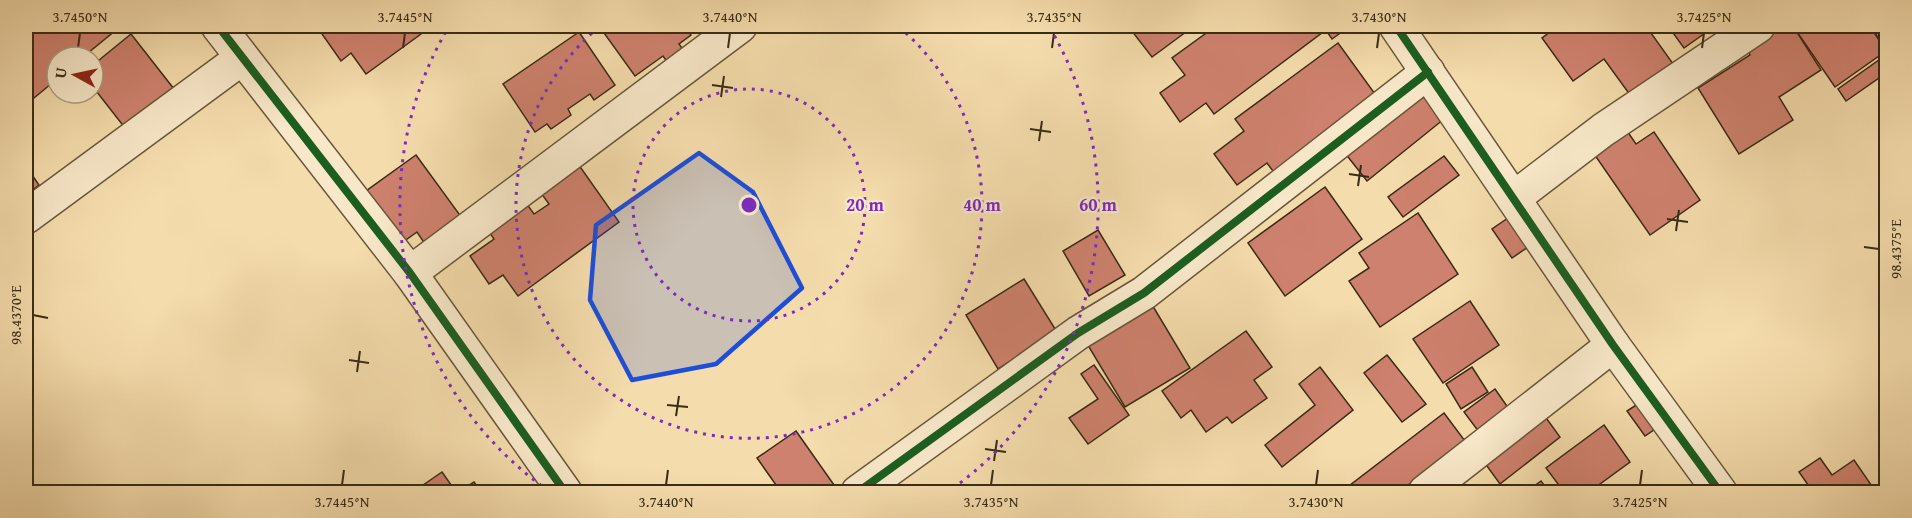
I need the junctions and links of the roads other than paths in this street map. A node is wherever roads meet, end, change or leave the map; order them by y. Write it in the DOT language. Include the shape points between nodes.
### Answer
graph roads {
  1 [pos="218,26"];
  2 [pos="740,26"];
  3 [pos="1396,26"];
  4 [pos="1758,26"];
  5 [pos="242,58"];
  6 [pos="1428,72"];
  7 [pos="1515,198"];
  8 [pos="26,217"];
  9 [pos="410,273"];
  10 [pos="1613,345"];
  11 [pos="565,492"];
  12 [pos="858,492"];
  13 [pos="1425,492"];
  14 [pos="1720,492"];
  1 -- 5 [label="street"];
  2 -- 9 [label="street"];
  3 -- 6 [label="street"];
  4 -- 7 [label="street" via="1603,130"];
  5 -- 8 [label="street"];
  5 -- 9 [label="street"];
  6 -- 7 [label="street"];
  6 -- 12 [label="street" via="1144,293 1078,333"];
  7 -- 10 [label="street"];
  9 -- 11 [label="street"];
  10 -- 13 [label="street"];
  10 -- 14 [label="street"];
}
